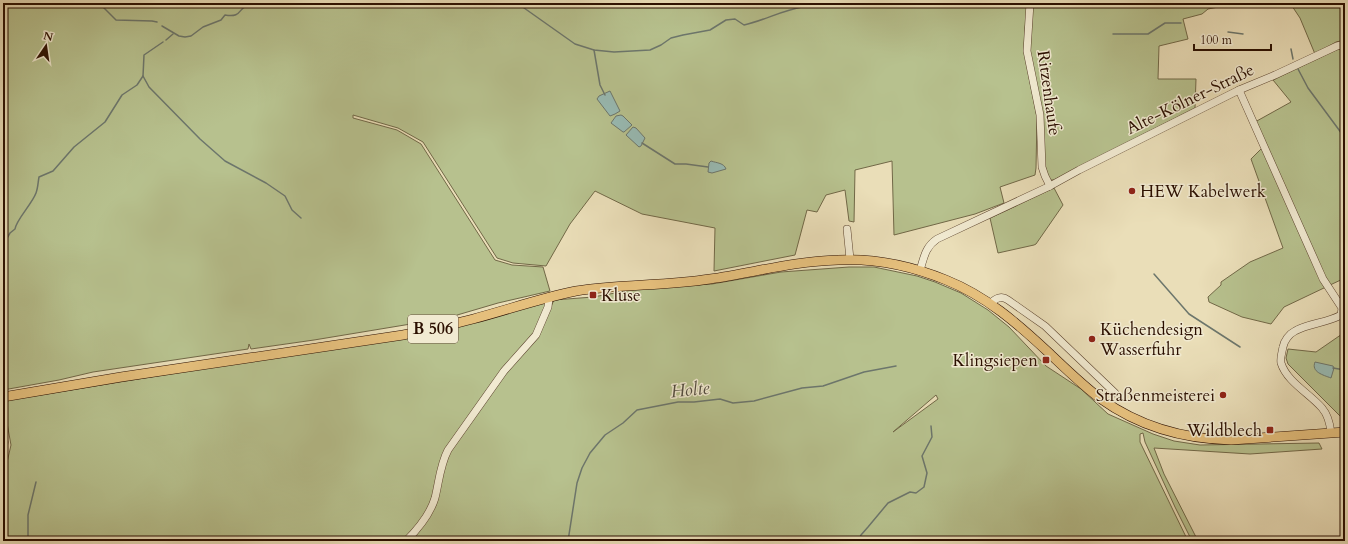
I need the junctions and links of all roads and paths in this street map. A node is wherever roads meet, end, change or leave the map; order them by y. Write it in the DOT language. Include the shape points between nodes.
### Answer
graph roads {
  1 [pos="1030,3"];
  2 [pos="1345,44"];
  3 [pos="1239,90"];
  4 [pos="1050,186"];
  5 [pos="847,229"];
  6 [pos="850,259"];
  7 [pos="920,270"];
  8 [pos="549,298"];
  9 [pos="991,303"];
  10 [pos="1115,393"];
  11 [pos="3,398"];
  12 [pos="1345,432"];
  13 [pos="1331,433"];
  14 [pos="406,541"];
  1 -- 4 [label="street, Ritzenhaufe" via="1027,51 1040,115 1042,167"];
  2 -- 3 [label="street, Alte-Kölner-Straße"];
  3 -- 4 [label="street, Alte-Kölner-Straße"];
  3 -- 13 [label="street" via="1323,279 1342,308 1341,315 1334,319 1295,331 1283,344 1281,353 1281,362 1289,376 1322,407 1330,422"];
  4 -- 7 [label="street" via="930,244"];
  5 -- 6 [label="street"];
  6 -- 7 [label="main road, B 506"];
  6 -- 8 [label="main road, B 506" via="811,262 696,281 591,289"];
  7 -- 9 [label="main road, B 506" via="962,287"];
  8 -- 11 [label="main road, B 506" via="448,326 403,335 121,377"];
  8 -- 14 [label="street" via="548,307 536,335 504,371 448,450 433,503 421,524"];
  9 -- 10 [label="street" via="1003,297 1045,326"];
  9 -- 13 [label="main road, B 506" via="1101,400 1120,412 1154,427 1182,435 1231,440"];
  12 -- 13 [label="main road, B 506"];
}
